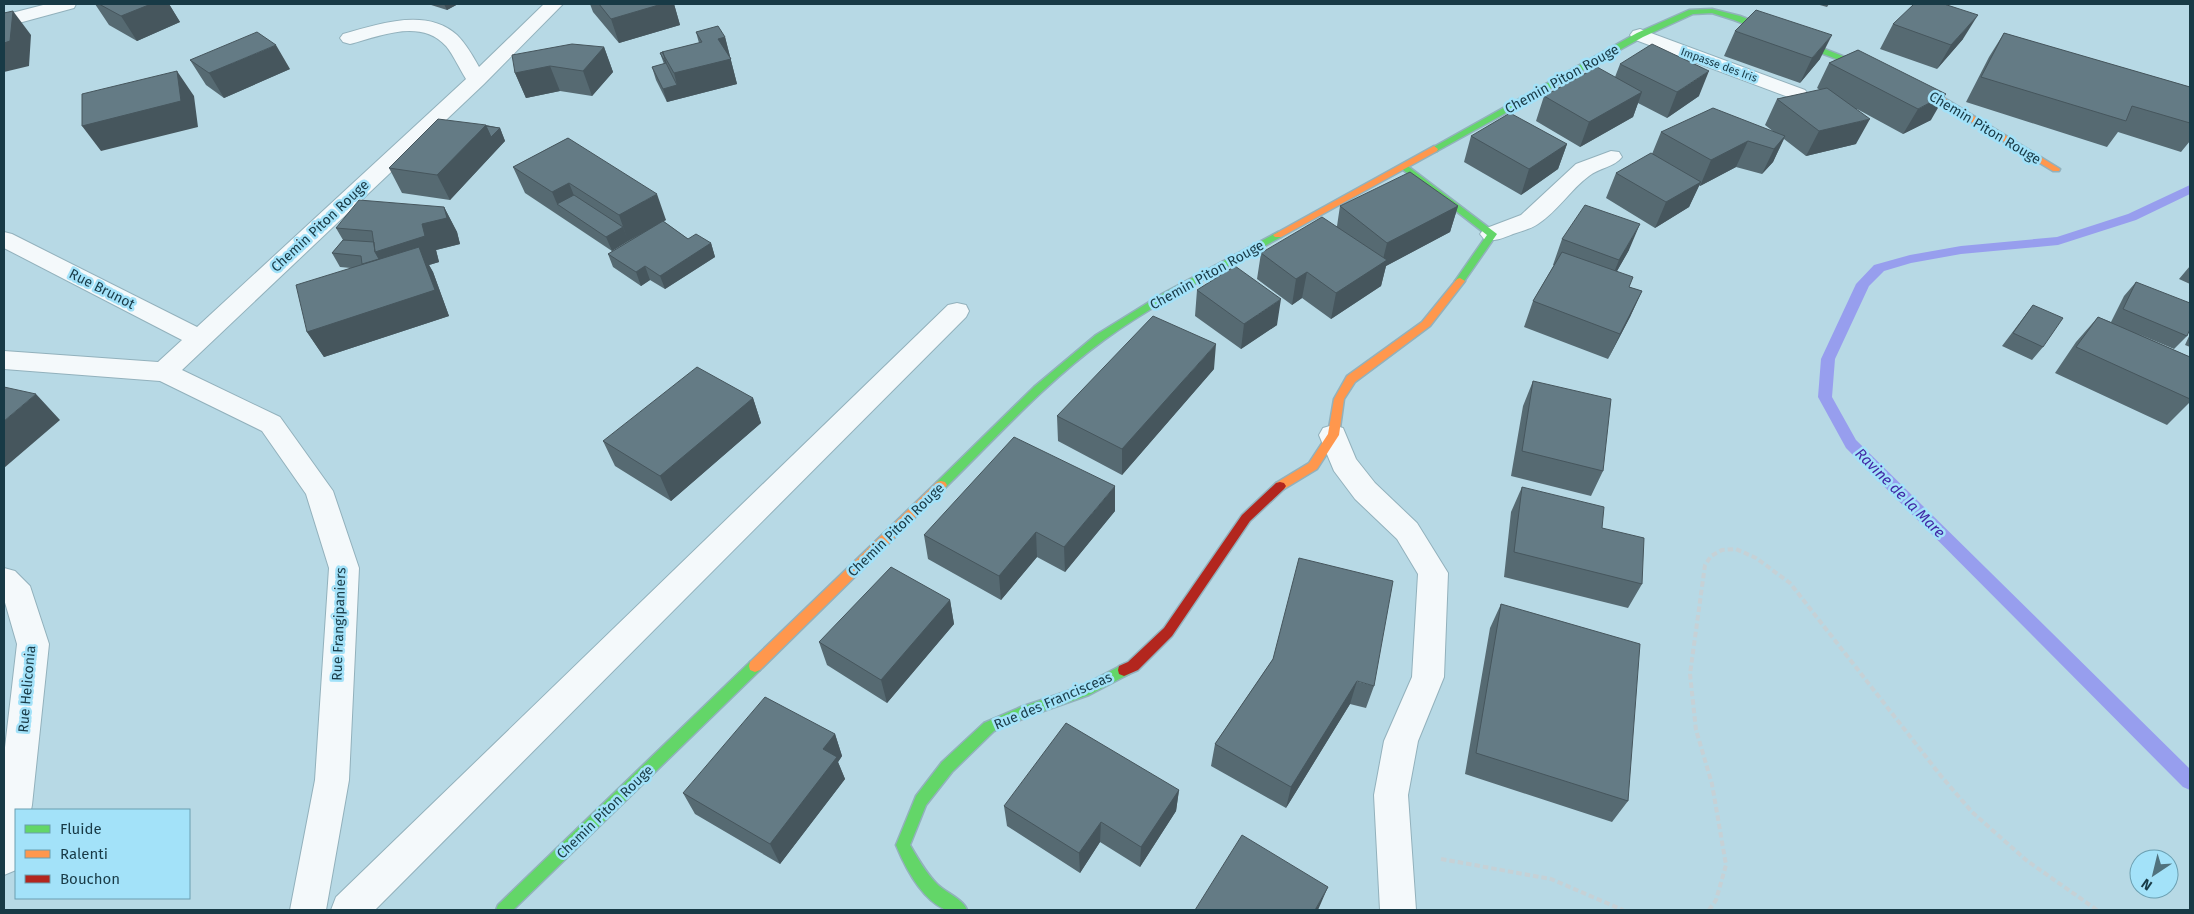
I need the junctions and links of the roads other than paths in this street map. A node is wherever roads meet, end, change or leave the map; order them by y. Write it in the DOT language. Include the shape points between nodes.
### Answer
graph roads {
  1 [pos="67,4"];
  2 [pos="554,4"];
  3 [pos="4,21"];
  4 [pos="1640,35"];
  5 [pos="350,38"];
  6 [pos="477,80"];
  7 [pos="1798,94"];
  8 [pos="1611,157"];
  9 [pos="1405,166"];
  10 [pos="2056,169"];
  11 [pos="1492,234"];
  12 [pos="4,239"];
  13 [pos="957,310"];
  14 [pos="200,339"];
  15 [pos="4,360"];
  16 [pos="164,372"];
  17 [pos="1333,435"];
  18 [pos="4,580"];
  19 [pos="10,808"];
  20 [pos="4,858"];
  21 [pos="308,910"];
  22 [pos="349,910"];
  23 [pos="503,910"];
  24 [pos="960,910"];
  25 [pos="1398,910"];
  1 -- 3 [label="street"];
  2 -- 6 [label="street, Chemin Piton Rouge"];
  4 -- 7 [label="street, Impasse des Iris"];
  4 -- 9 [label="street, Chemin Piton Rouge"];
  4 -- 10 [label="street, Chemin Piton Rouge" via="1692,12 1712,11 1737,18 1933,95"];
  5 -- 6 [label="street" via="400,25 432,29 451,39"];
  6 -- 14 [label="street, Chemin Piton Rouge"];
  8 -- 11 [label="street" via="1584,169 1529,220"];
  9 -- 11 [label="street"];
  9 -- 23 [label="street, Chemin Piton Rouge" via="1138,313 1073,359"];
  11 -- 17 [label="street, Rue des Francisceas" via="1426,324 1351,379 1339,399"];
  12 -- 14 [label="street, Rue Brunot"];
  13 -- 22 [label="street"];
  14 -- 16 [label="street, Chemin Piton Rouge"];
  15 -- 16 [label="street, Rue Frangipaniers"];
  16 -- 21 [label="street, Rue Frangipaniers" via="271,424 319,491 344,568 332,780"];
  17 -- 24 [label="street, Rue des Francisceas" via="1313,466 1280,488 1246,518 1168,632 1133,666 1084,691 989,727 947,767 921,801 903,845 920,880 947,905"];
  17 -- 25 [label="street" via="1344,464 1365,491 1407,531 1433,572 1428,677 1401,741 1391,795"];
  18 -- 19 [label="street, Rue Heliconia" via="19,595 33,644"];
  19 -- 20 [label="street, Rue Heliconia"];
}
